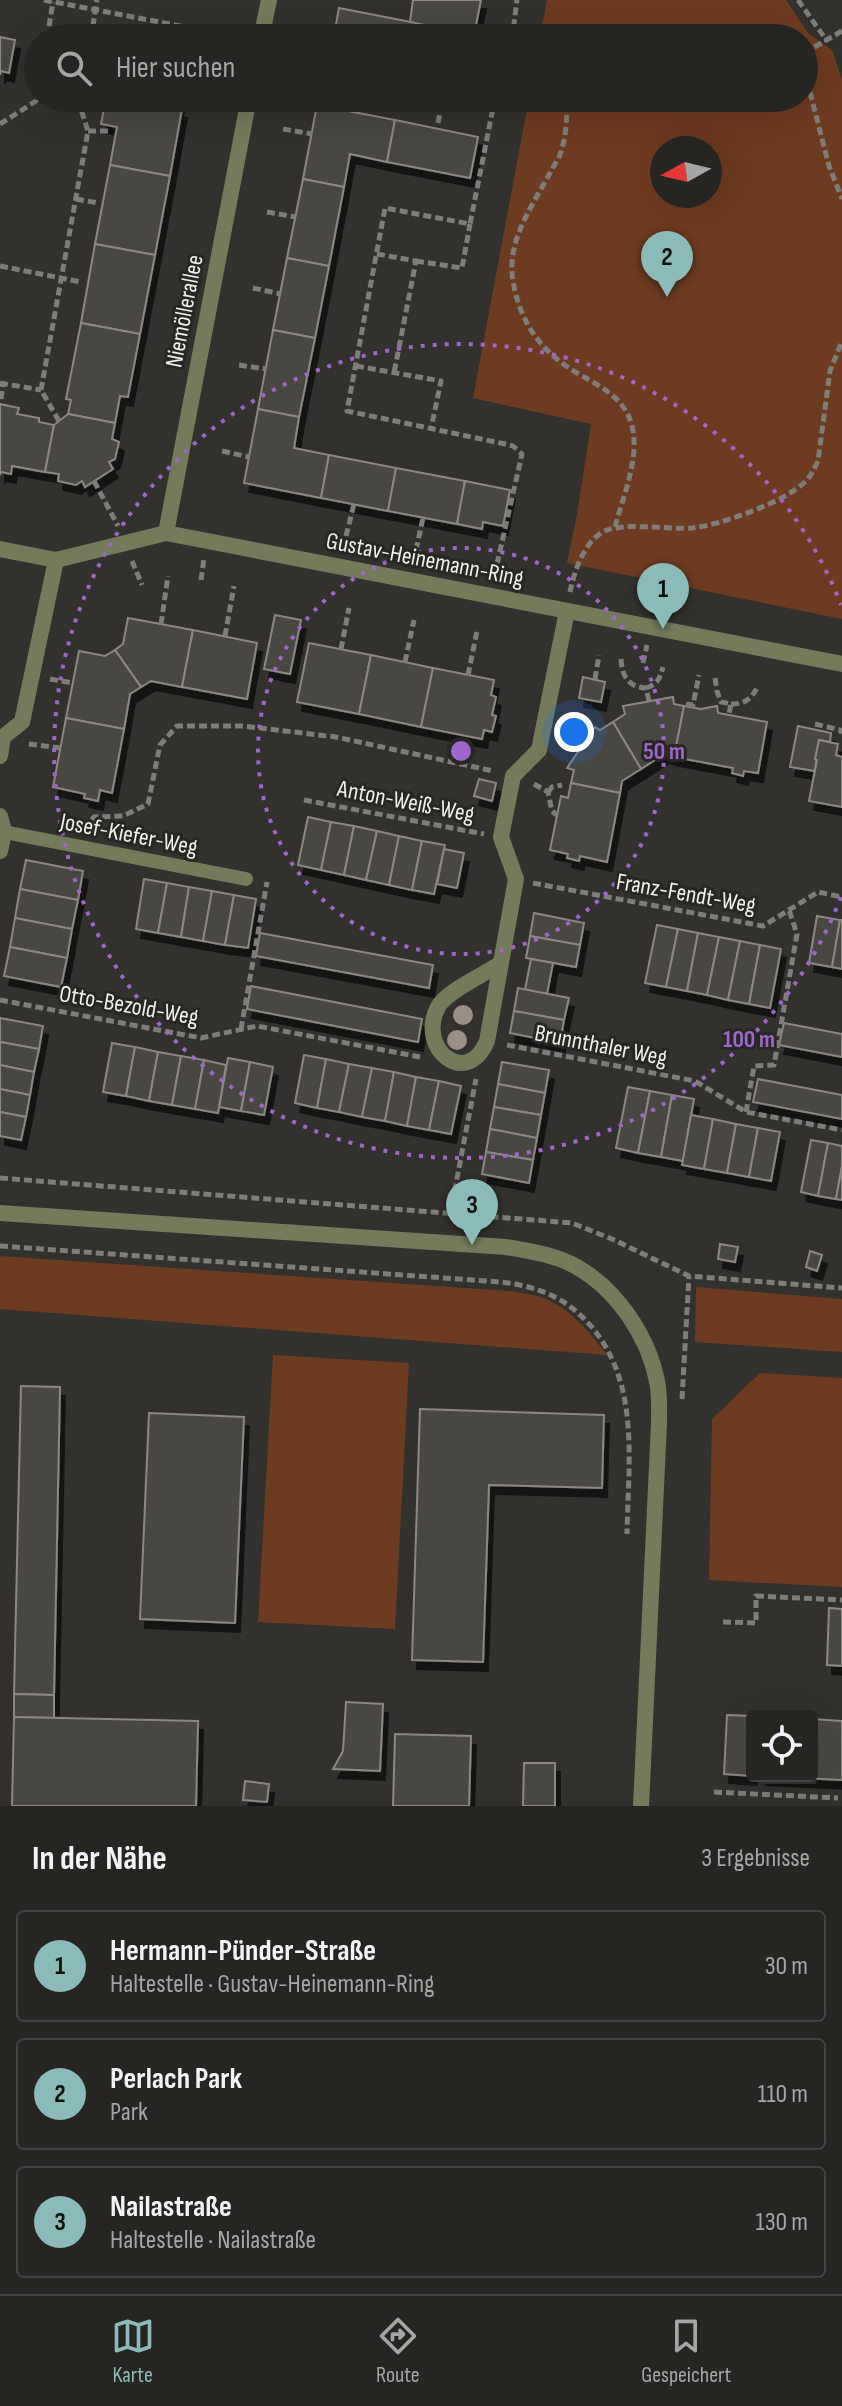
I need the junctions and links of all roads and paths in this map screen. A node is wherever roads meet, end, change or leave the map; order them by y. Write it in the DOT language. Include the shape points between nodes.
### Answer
graph roads {
  1 [pos="44,0"];
  2 [pos="97,0"];
  3 [pos="269,0"];
  4 [pos="517,0"];
  5 [pos="798,0"];
  6 [pos="53,2"];
  7 [pos="95,10"];
  8 [pos="49,24"];
  9 [pos="93,24"];
  10 [pos="169,24"];
  11 [pos="264,24"];
  12 [pos="514,24"];
  13 [pos="815,24"];
  14 [pos="818,28"];
  15 [pos="842,31"];
  16 [pos="827,41"];
  17 [pos="818,46"];
  18 [pos="24,109"];
  19 [pos="82,112"];
  20 [pos="246,112"];
  21 [pos="440,112"];
  22 [pos="492,112"];
  23 [pos="566,112"];
  24 [pos="815,112"];
  25 [pos="438,123"];
  26 [pos="0,124"];
  27 [pos="283,129"];
  28 [pos="88,131"];
  29 [pos="112,131"];
  30 [pos="312,134"];
  31 [pos="76,199"];
  32 [pos="842,199"];
  33 [pos="98,203"];
  34 [pos="267,212"];
  35 [pos="296,217"];
  36 [pos="470,224"];
  37 [pos="377,254"];
  38 [pos="416,261"];
  39 [pos="0,266"];
  40 [pos="61,278"];
  41 [pos="81,282"];
  42 [pos="253,288"];
  43 [pos="281,294"];
  44 [pos="842,341"];
  45 [pos="239,365"];
  46 [pos="356,366"];
  47 [pos="266,369"];
  48 [pos="394,373"];
  49 [pos="2,383"];
  50 [pos="41,390"];
  51 [pos="1,399"];
  52 [pos="59,421"];
  53 [pos="431,429"];
  54 [pos="222,451"];
  55 [pos="249,457"];
  56 [pos="94,481"];
  57 [pos="354,504"];
  58 [pos="111,511"];
  59 [pos="423,518"];
  60 [pos="615,527"];
  61 [pos="166,533"];
  62 [pos="346,536"];
  63 [pos="0,549"];
  64 [pos="416,550"];
  65 [pos="56,560"];
  66 [pos="497,564"];
  67 [pos="168,576"];
  68 [pos="234,586"];
  69 [pos="349,608"];
  70 [pos="567,611"];
  71 [pos="414,620"];
  72 [pos="161,624"];
  73 [pos="477,631"];
  74 [pos="225,636"];
  75 [pos="647,643"];
  76 [pos="341,649"];
  77 [pos="599,655"];
  78 [pos="621,659"];
  79 [pos="405,662"];
  80 [pos="643,663"];
  81 [pos="842,664"];
  82 [pos="663,667"];
  83 [pos="468,675"];
  84 [pos="699,675"];
  85 [pos="715,678"];
  86 [pos="595,679"];
  87 [pos="758,686"];
  88 [pos="646,688"];
  89 [pos="649,701"];
  90 [pos="686,704"];
  91 [pos="731,704"];
  92 [pos="729,714"];
  93 [pos="815,724"];
  94 [pos="842,733"];
  95 [pos="0,756"];
  96 [pos="517,772"];
  97 [pos="562,785"];
  98 [pos="548,792"];
  99 [pos="304,800"];
  100 [pos="557,815"];
  101 [pos="2,824"];
  102 [pos="501,837"];
  103 [pos="70,845"];
  104 [pos="0,851"];
  105 [pos="246,879"];
  106 [pos="516,879"];
  107 [pos="842,897"];
  108 [pos="789,910"];
  109 [pos="500,964"];
  110 [pos="0,1000"];
  111 [pos="241,1030"];
  112 [pos="487,1041"];
  113 [pos="441,1055"];
  114 [pos="476,1058"];
  115 [pos="746,1112"];
  116 [pos="842,1130"];
  117 [pos="0,1178"];
  118 [pos="0,1213"];
  119 [pos="450,1215"];
  120 [pos="449,1244"];
  121 [pos="0,1246"];
  122 [pos="842,1288"];
  123 [pos="627,1534"];
  124 [pos="842,1600"];
  125 [pos="723,1622"];
  126 [pos="714,1792"];
  127 [pos="838,1798"];
  128 [pos="641,1806"];
  1 -- 6 [label="path"];
  2 -- 7 [label="path"];
  3 -- 11 [label="street"];
  4 -- 12 [label="path"];
  5 -- 13 [label="path"];
  6 -- 7 [label="path"];
  6 -- 8 [label="path"];
  7 -- 9 [label="path"];
  7 -- 10 [label="path"];
  14 -- 16 [label="path"];
  15 -- 16 [label="path"];
  16 -- 17 [label="path"];
  18 -- 26 [label="path"];
  19 -- 28 [label="path"];
  20 -- 61 [label="street, Niemöllerallee"];
  21 -- 25 [label="path"];
  22 -- 36 [label="path"];
  23 -- 60 [label="path" via="561,152 519,232 512,277 523,319 535,338 565,366 607,391 628,415 632,465"];
  24 -- 32 [label="path"];
  27 -- 30 [label="path"];
  28 -- 29 [label="path"];
  28 -- 31 [label="path"];
  31 -- 33 [label="path"];
  31 -- 40 [label="path"];
  34 -- 35 [label="path"];
  36 -- 37 [label="path" via="385,208"];
  36 -- 38 [label="path" via="462,268"];
  37 -- 38 [label="path"];
  37 -- 46 [label="path"];
  38 -- 48 [label="path"];
  39 -- 40 [label="path"];
  40 -- 41 [label="path"];
  40 -- 50 [label="path"];
  42 -- 43 [label="path"];
  44 -- 60 [label="path" via="830,371 818,461 804,484 712,524"];
  45 -- 47 [label="path"];
  46 -- 48 [label="path"];
  46 -- 53 [label="path" via="347,411"];
  48 -- 53 [label="path" via="441,381"];
  49 -- 50 [label="path"];
  49 -- 51 [label="path"];
  50 -- 52 [label="path"];
  53 -- 66 [label="path" via="513,446 522,454"];
  54 -- 55 [label="path"];
  56 -- 58 [label="path"];
  57 -- 62 [label="path"];
  59 -- 64 [label="path"];
  60 -- 70 [label="path" via="601,533 583,555"];
  61 -- 65 [label="street, Gustav-Heinemann-Ring"];
  61 -- 70 [label="street, Gustav-Heinemann-Ring"];
  63 -- 65 [label="street, Gustav-Heinemann-Ring"];
  65 -- 95 [label="street" via="22,722 3,737"];
  67 -- 72 [label="path"];
  68 -- 74 [label="path"];
  69 -- 76 [label="path"];
  70 -- 81 [label="street, Gustav-Heinemann-Ring"];
  70 -- 96 [label="street" via="539,750"];
  71 -- 79 [label="path"];
  73 -- 83 [label="path"];
  75 -- 80 [label="path"];
  77 -- 86 [label="path"];
  78 -- 88 [label="path" via="626,680"];
  82 -- 88 [label="path" via="659,679"];
  84 -- 90 [label="path" via="693,705"];
  85 -- 91 [label="path" via="721,702"];
  87 -- 91 [label="path" via="743,704"];
  88 -- 89 [label="path"];
  91 -- 92 [label="path"];
  93 -- 94 [label="path"];
  96 -- 98 [label="path"];
  96 -- 102 [label="street"];
  96 -- 103 [label="path" via="336,737 243,726 177,726 160,745 148,804 123,816 94,817"];
  97 -- 98 [label="path"];
  98 -- 100 [label="path"];
  99 -- 102 [label="path, Anton-Weiß-Weg"];
  101 -- 103 [label="lane, Josef-Kiefer-Weg"];
  101 -- 104 [label="street"];
  102 -- 106 [label="street"];
  103 -- 105 [label="lane, Josef-Kiefer-Weg"];
  105 -- 111 [label="path" via="262,872 268,884"];
  106 -- 108 [label="path, Franz-Fendt-Weg" via="763,926"];
  106 -- 109 [label="street"];
  107 -- 108 [label="path, Franz-Fendt-Weg" via="818,892"];
  108 -- 115 [label="path" via="797,934 774,1065 754,1066"];
  109 -- 112 [label="street"];
  109 -- 113 [label="street" via="438,1005 434,1040"];
  110 -- 111 [label="path, Otto-Bezold-Weg" via="201,1038"];
  111 -- 113 [label="path, Otto-Bezold-Weg" via="257,1026 422,1058"];
  112 -- 114 [label="street"];
  112 -- 115 [label="path, Brunnthaler Weg" via="695,1081"];
  113 -- 114 [label="street" via="460,1063"];
  114 -- 119 [label="path"];
  115 -- 116 [label="path, Brunnthaler Weg"];
  117 -- 119 [label="path"];
  118 -- 120 [label="street"];
  119 -- 120 [label="path"];
  119 -- 122 [label="path" via="572,1223 689,1276"];
  120 -- 128 [label="street" via="506,1247 577,1266 627,1314 654,1368 659,1424"];
  121 -- 123 [label="path" via="500,1282 555,1295 595,1331 621,1378 628,1420"];
  124 -- 125 [label="path" via="756,1596 756,1623"];
  126 -- 127 [label="path"];
}
